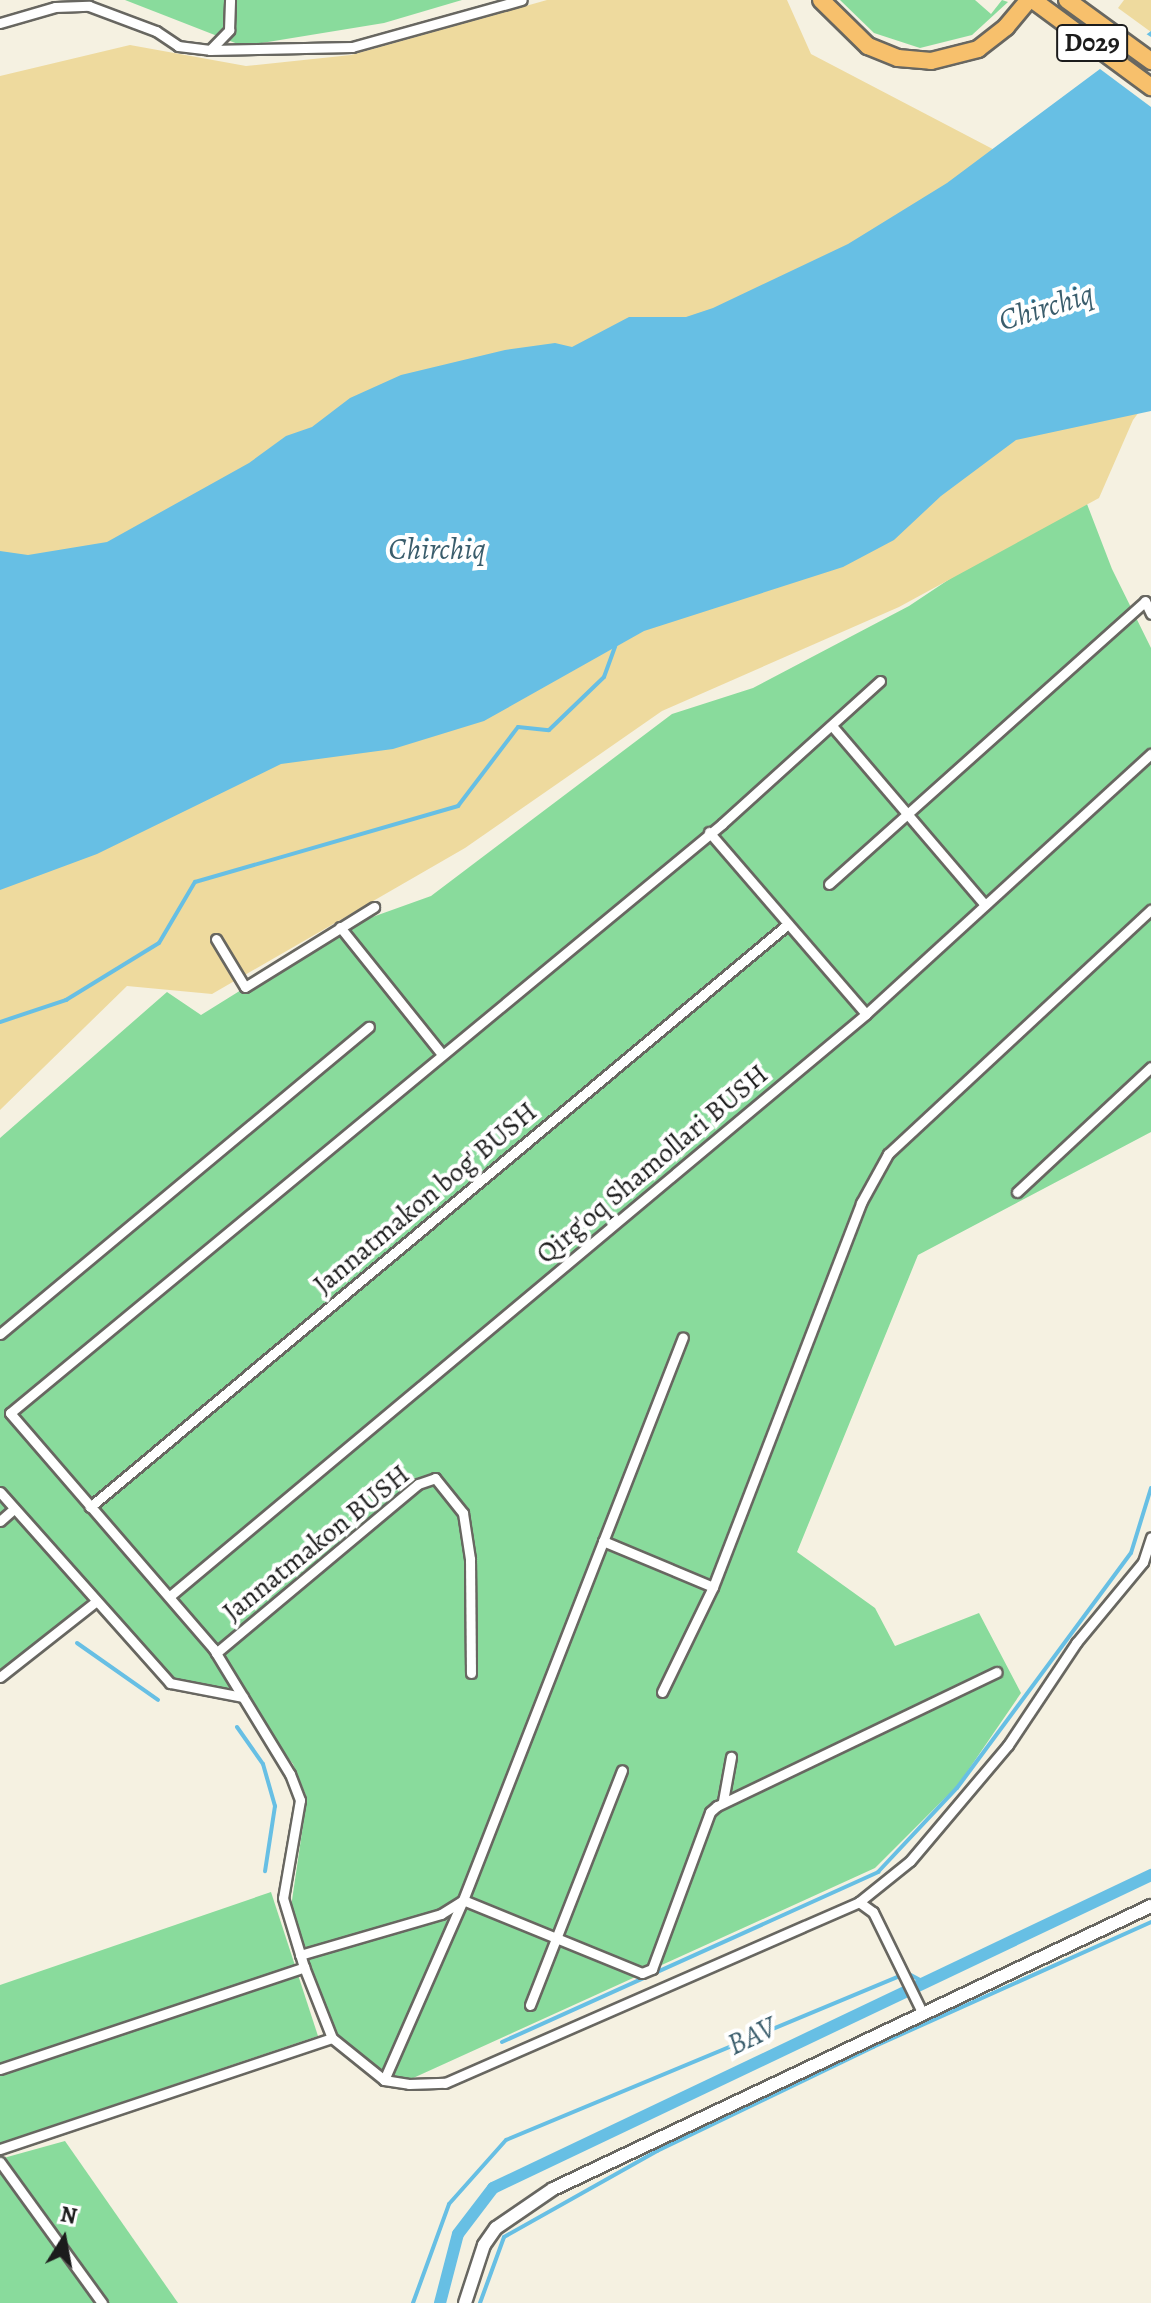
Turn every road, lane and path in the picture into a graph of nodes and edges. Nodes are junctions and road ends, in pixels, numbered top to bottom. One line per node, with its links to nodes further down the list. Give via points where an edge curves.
1 (230, 0): 7 (street, via 229,30)
2 (522, 0): 7 (street, via 352,47)
3 (1031, 0): 5 (highway, via 978,49 931,61 898,58 868,46); 9 (highway, D029)
4 (1067, 0): 8 (highway, D029)
5 (822, 2)
6 (0, 23): 7 (street, via 55,7 89,6 156,31 178,46)
7 (210, 50)
8 (1151, 61)
9 (1151, 87)
10 (1151, 614): 14 (street, via 1145,601)
11 (880, 681): 12 (street)
12 (833, 727): 14 (street); 15 (street)
13 (1151, 754): 17 (street, Qirg'oq Shamollari BUSH)
14 (910, 816): 16 (street); 17 (street)
15 (709, 832): 20 (street); 25 (street)
16 (829, 884)
17 (985, 905): 23 (street, Qirg'oq Shamollari BUSH)
18 (374, 907): 21 (street)
19 (1151, 910): 36 (street, via 888,1154 861,1203)
20 (788, 924): 23 (street); 31 (street, Jannatmakon bog' BUSH)
21 (340, 927): 22 (street, via 245,987); 25 (street)
22 (216, 939)
23 (866, 1014): 37 (street, Qirg'oq Shamollari BUSH)
24 (369, 1027): 28 (street)
25 (441, 1053): 31 (street, via 9,1410)
26 (1151, 1067): 27 (street)
27 (1017, 1192)
28 (0, 1334)
29 (683, 1337): 35 (street)
30 (0, 1492): 32 (street)
31 (90, 1507): 37 (street)
32 (14, 1509): 33 (street); 38 (street)
33 (0, 1521)
34 (1151, 1537): 49 (street, via 1143,1562 1076,1643 1008,1745 910,1861)
35 (603, 1541): 36 (street); 48 (street)
36 (713, 1587): 43 (street)
37 (170, 1596): 39 (street)
38 (94, 1603): 42 (street); 44 (street, via 170,1683)
39 (216, 1653): 41 (street, Jannatmakon BUSH, via 418,1484 435,1478 463,1513 470,1559); 44 (street)
40 (997, 1672): 47 (street)
41 (471, 1673)
42 (0, 1677)
43 (662, 1692)
44 (243, 1697): 52 (street, via 300,1800 283,1898)
45 (731, 1757): 47 (street)
46 (622, 1770): 51 (street)
47 (723, 1801): 54 (street, via 710,1812)
48 (463, 1900): 51 (street); 52 (street, via 441,1914); 60 (street)
49 (859, 1902): 55 (street); 57 (street, via 873,1912)
50 (1151, 1906): 57 (street)
51 (557, 1940): 54 (street, via 642,1973); 56 (street)
52 (300, 1955): 53 (street)
53 (304, 1967): 58 (street); 59 (street)
54 (652, 1969): 55 (street)
55 (660, 1989): 60 (street, via 445,2083)
56 (530, 2005)
57 (923, 2014): 64 (street, via 516,2211 484,2245)
58 (332, 2038): 60 (street); 61 (street)
59 (0, 2069)
60 (384, 2080)
61 (0, 2149)
62 (0, 2162): 63 (street)
63 (102, 2303)
64 (465, 2303)

